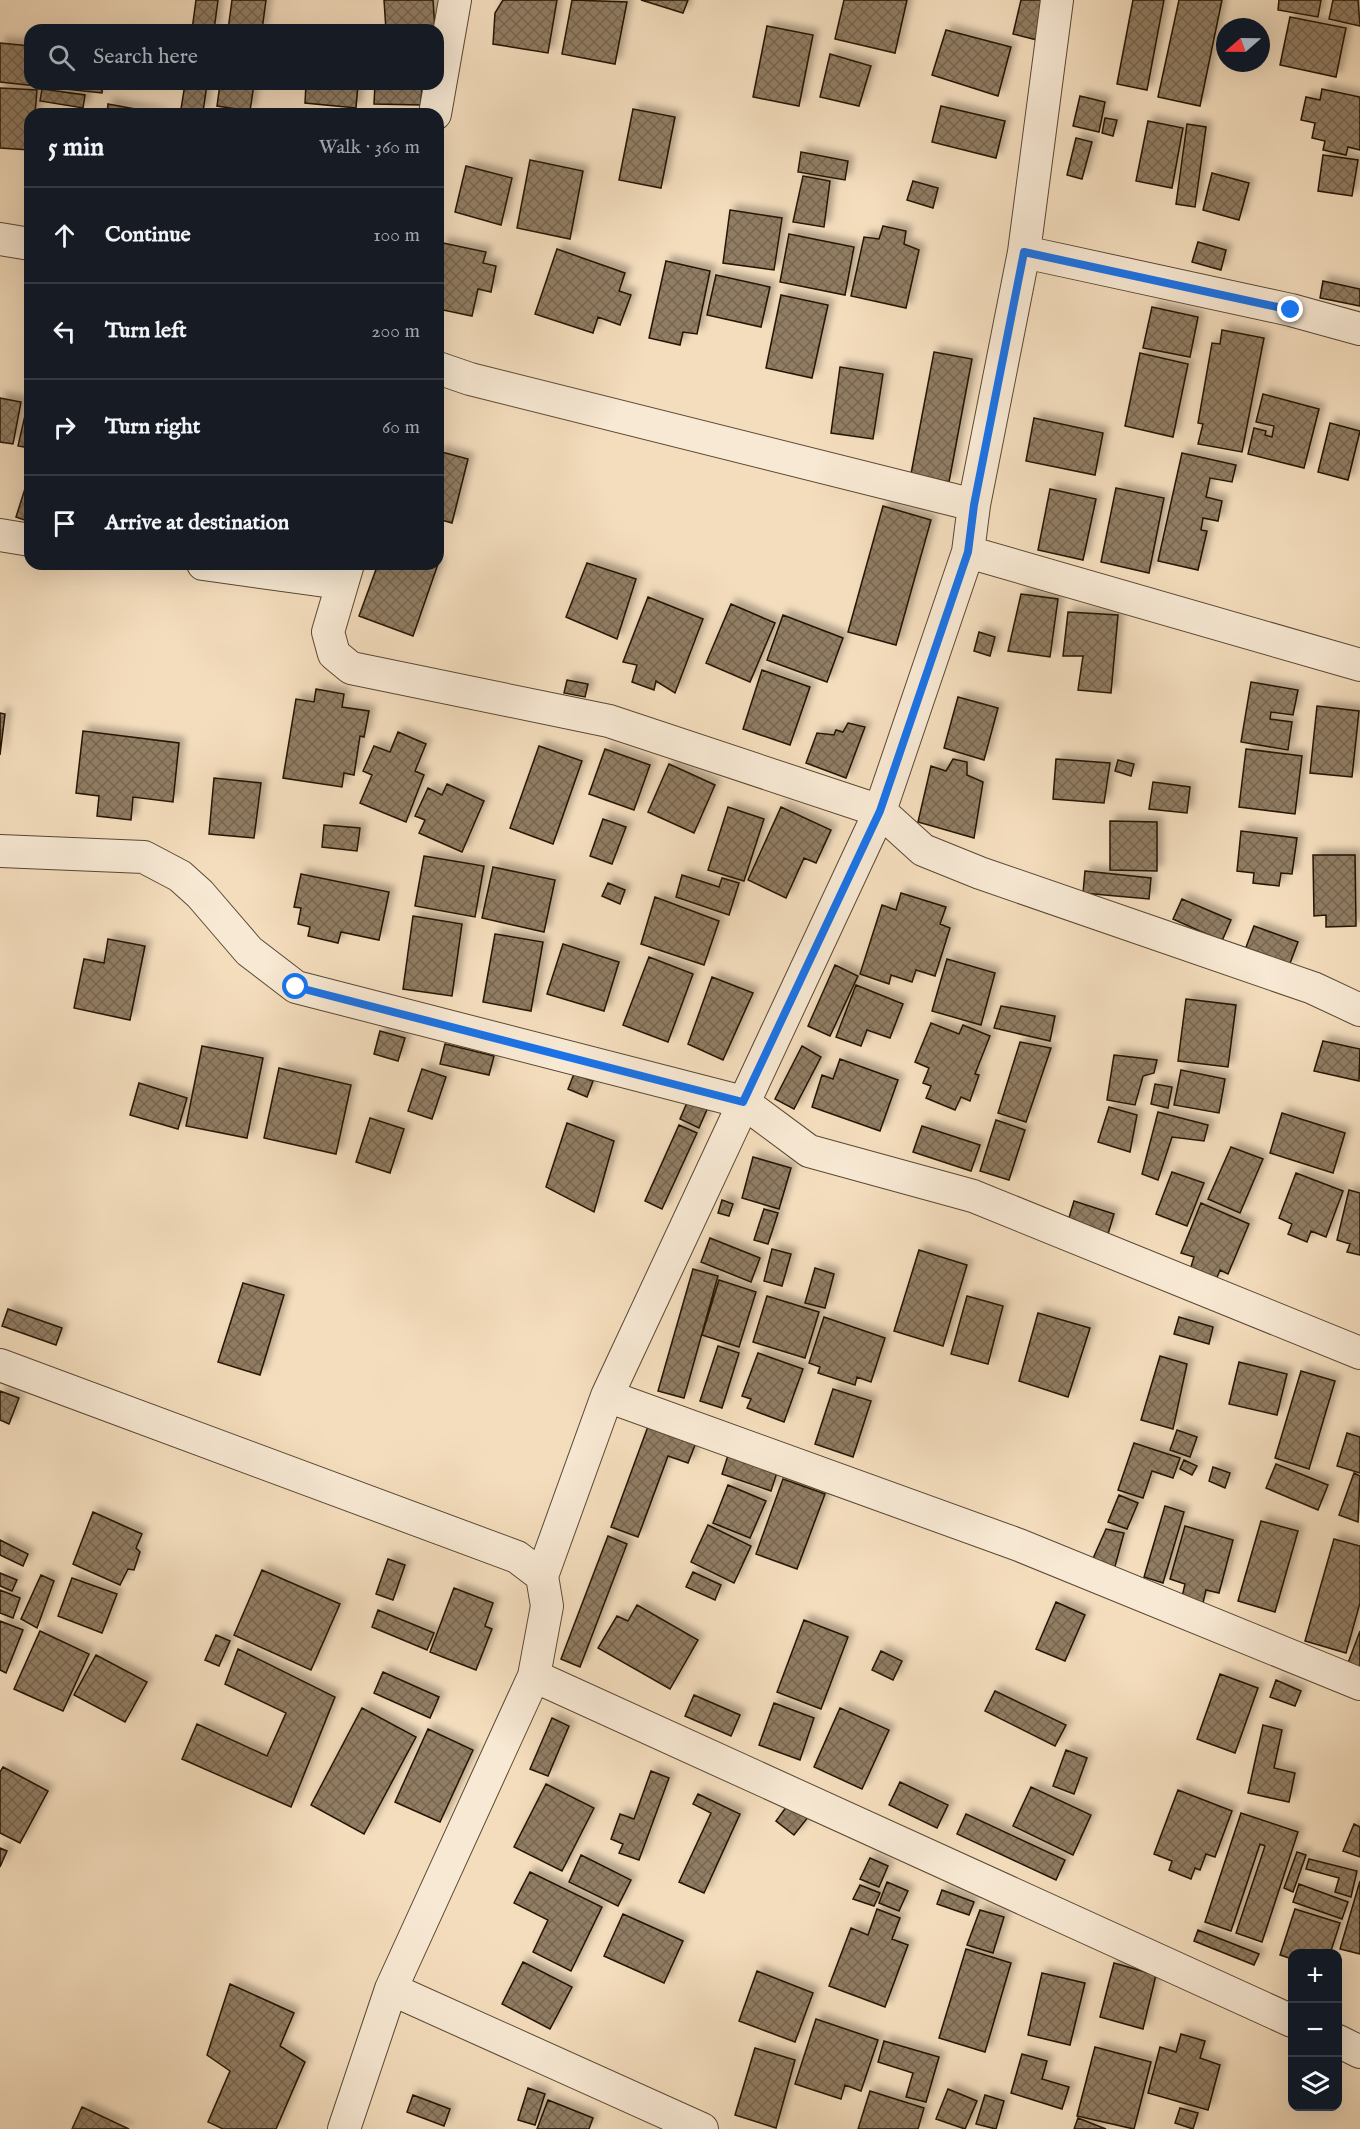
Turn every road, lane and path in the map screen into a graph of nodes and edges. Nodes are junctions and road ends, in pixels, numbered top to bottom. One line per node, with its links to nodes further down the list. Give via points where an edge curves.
1 (455, 0): 3 (street)
2 (1057, 0): 8 (street)
3 (444, 63)
4 (439, 90): 5 (street)
5 (436, 108)
6 (0, 238): 7 (street)
7 (24, 243)
8 (1024, 252): 9 (street, via 1291,310); 11 (street)
9 (1360, 329)
10 (444, 370): 11 (street)
11 (974, 505): 14 (street)
12 (0, 536): 13 (street)
13 (24, 539)
14 (968, 552): 17 (street); 18 (street)
15 (288, 570): 16 (street)
16 (344, 574): 18 (street, via 327,632 334,654 351,668 609,722)
17 (1360, 665)
18 (880, 811): 20 (street, via 923,850 1313,988); 21 (street)
19 (0, 851): 21 (street, via 144,857 180,876 249,951 296,987)
20 (1360, 1010)
21 (743, 1102): 22 (street, via 809,1151 973,1196); 24 (street)
22 (1360, 1353)
23 (0, 1365): 25 (street, via 517,1557)
24 (607, 1396): 25 (street); 27 (street, via 1019,1545)
25 (542, 1576): 26 (street, via 547,1606)
26 (534, 1676): 28 (street); 29 (street)
27 (1360, 1684)
28 (391, 1989): 32 (street); 33 (street)
29 (1288, 2019)
30 (1342, 2044): 31 (street)
31 (1360, 2052)
32 (344, 2129)
33 (702, 2129)

